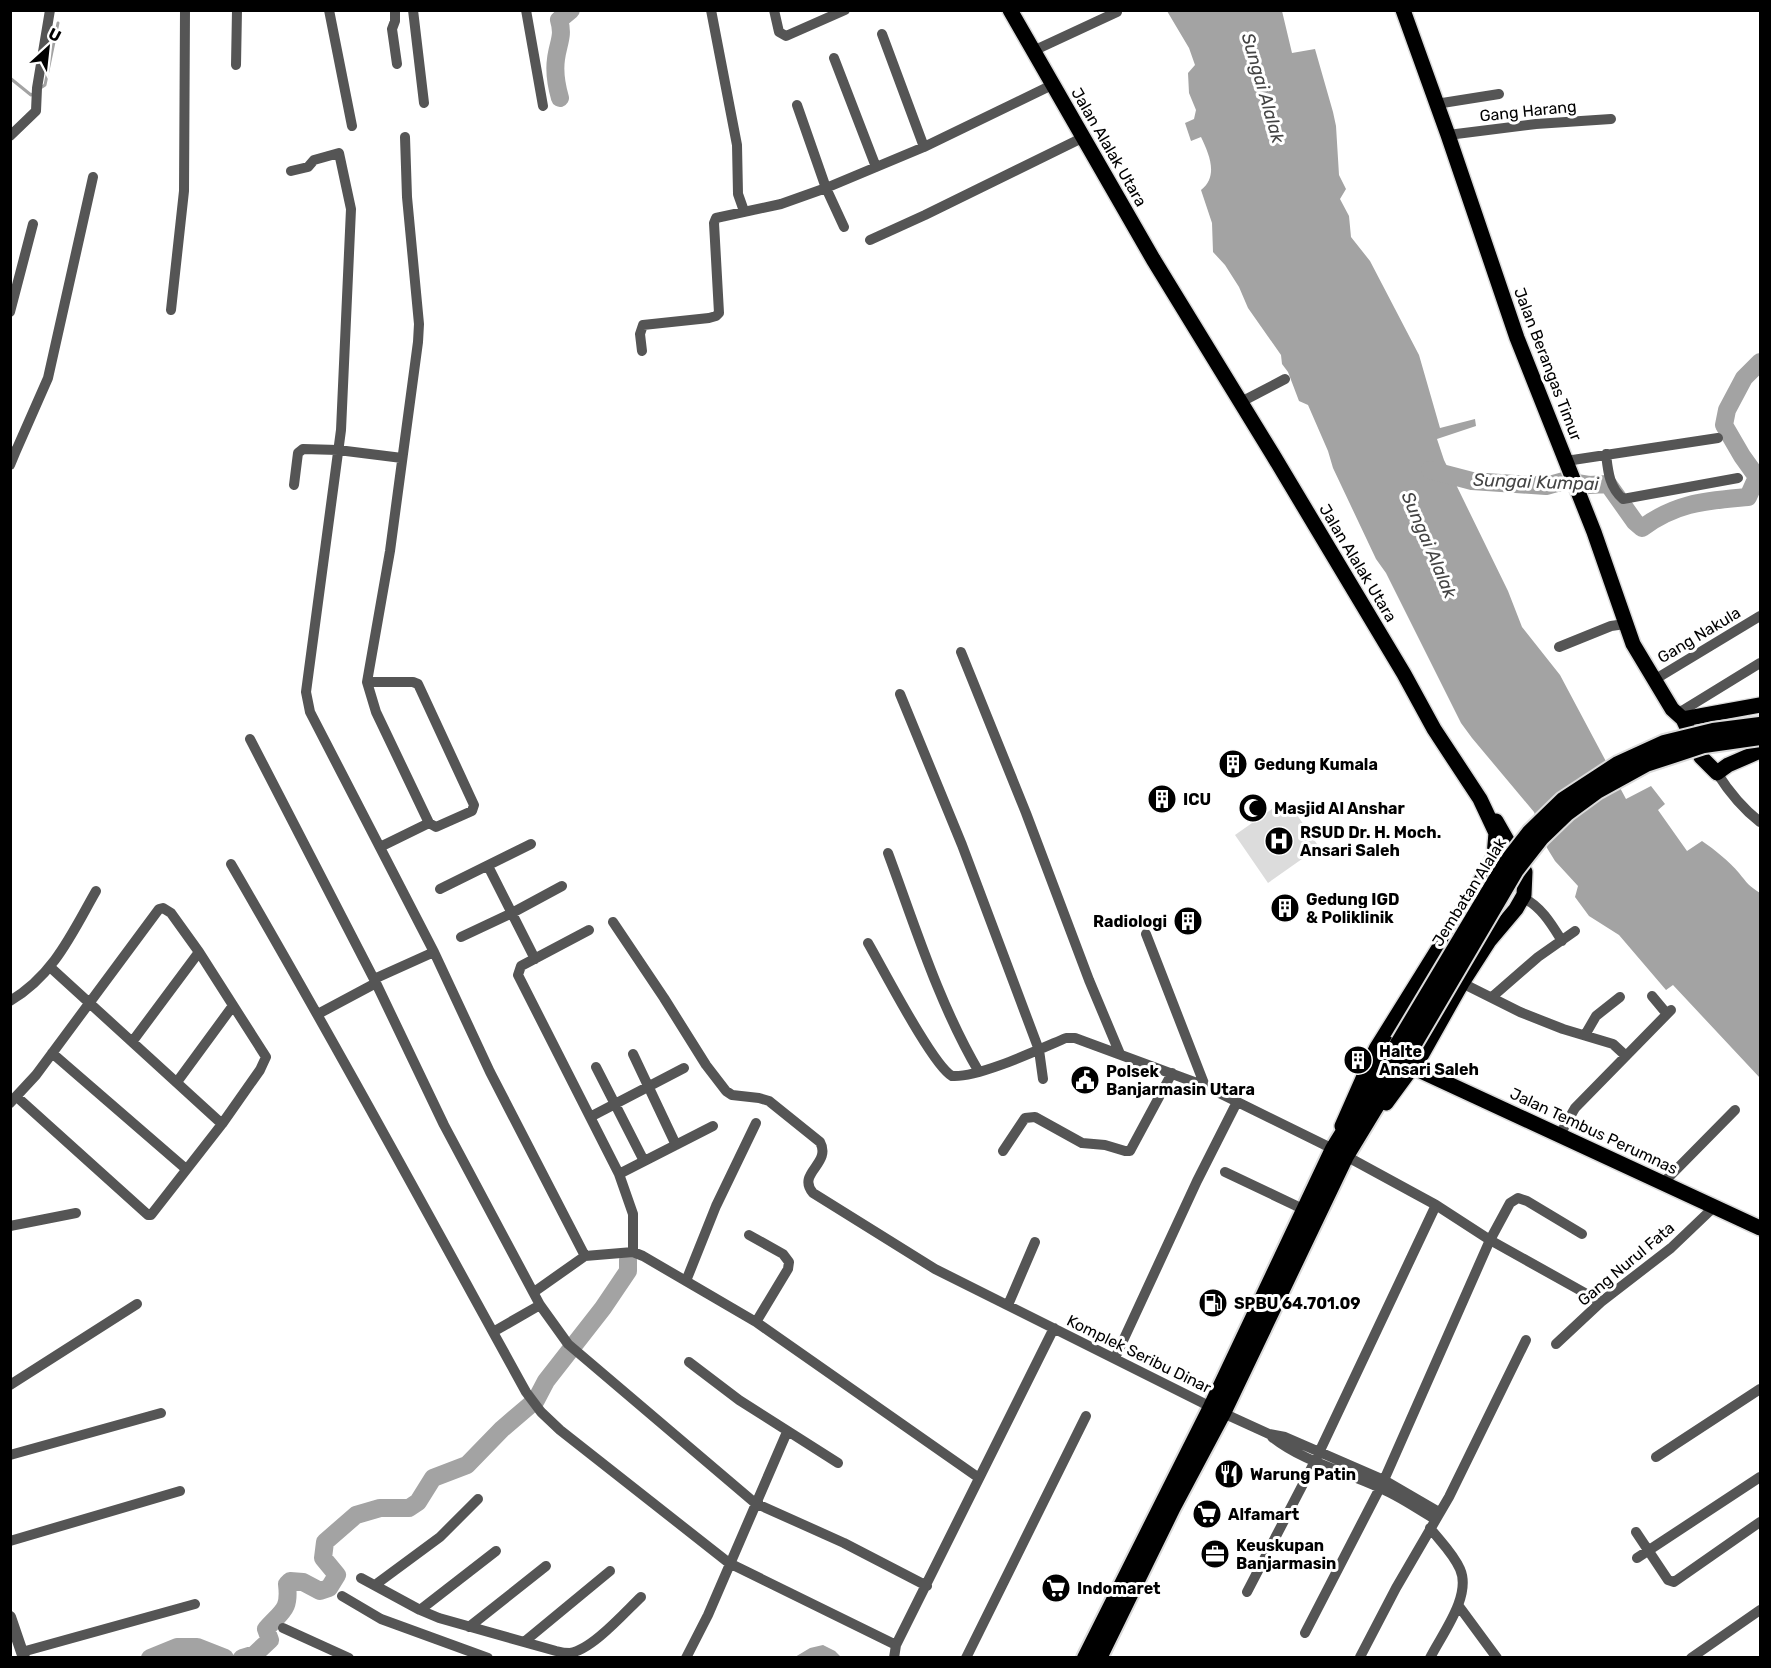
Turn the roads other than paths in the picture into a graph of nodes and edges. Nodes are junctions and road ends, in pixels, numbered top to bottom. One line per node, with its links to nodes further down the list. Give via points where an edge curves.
1 (50, 10): 28 (street, via 36,111)
2 (185, 10): 40 (street, via 183,201)
3 (237, 10): 18 (street)
4 (328, 10): 26 (street)
5 (395, 10): 17 (street, via 392,29)
6 (413, 10): 21 (street)
7 (526, 10): 24 (street)
8 (711, 10): 36 (street, via 737,145 738,194)
9 (774, 10): 10 (street, via 779,32 786,36)
10 (845, 10)
11 (1010, 10): 15 (main road, Jalan Alalak Utara)
12 (1403, 10): 22 (main road, Jalan Berangas Timur)
13 (1117, 12): 15 (street)
14 (882, 34): 31 (street)
15 (1033, 51): 19 (main road, Jalan Alalak Utara)
16 (834, 58): 32 (street)
17 (397, 64)
18 (236, 65)
19 (1052, 85): 30 (main road, Jalan Alalak Utara); 31 (street)
20 (1499, 94): 22 (street)
21 (424, 103)
22 (1437, 104): 27 (main road, Jalan Berangas Timur)
23 (797, 105): 35 (street)
24 (543, 106)
25 (1611, 118): 27 (street, Gang Harang)
26 (352, 126)
27 (1448, 135): 50 (main road, Jalan Berangas Timur, via 1517,338)
28 (10, 136)
29 (405, 137): 49 (street, via 419,324)
30 (1084, 137): 39 (street); 44 (main road, Jalan Alalak Utara)
31 (924, 147): 32 (street)
32 (876, 166): 35 (street)
33 (291, 171): 46 (street, via 339,153 351,209)
34 (93, 177): 47 (street, via 48,378)
35 (826, 188): 36 (street, via 781,204); 38 (street)
36 (744, 211): 42 (street, via 719,217 714,223 719,313 709,318 643,325)
37 (33, 224): 41 (street)
38 (844, 227)
39 (870, 240)
40 (171, 310)
41 (10, 312)
42 (642, 351)
43 (1285, 379): 44 (street)
44 (1241, 402): 71 (main road, Jalan Alalak Utara)
45 (1718, 438): 48 (street)
46 (338, 450): 49 (street); 53 (street, via 300,450); 73 (street, via 306,692 309,712)
47 (13, 452): 51 (street)
48 (1606, 454): 50 (street); 52 (street, via 1609,478 1623,499)
49 (402, 458): 60 (street)
50 (1566, 461): 55 (main road, Jalan Berangas Timur)
51 (10, 465)
52 (1738, 478)
53 (294, 485)
54 (1761, 616): 59 (street, Gang Nakula)
55 (1625, 624): 56 (street); 59 (main road, Jalan Berangas Timur)
56 (1559, 647)
57 (961, 652): 108 (street)
58 (1761, 663): 63 (street)
59 (1654, 680): 63 (main road, Jalan Berangas Timur)
60 (367, 682): 70 (street, via 376,712); 70 (street, via 418,684 474,805 472,811 436,827)
61 (900, 694): 105 (street)
62 (1761, 705): 63 (main road)
63 (1680, 716): 68 (main road, Jalan Berangas Timur, via 1701,757)
64 (1761, 725): 104 (highway, Jembatan Alalak, bridge, via 1664,743 1618,764 1563,800 1530,832 1506,863)
65 (1761, 737): 104 (highway, Jembatan Alalak, bridge, via 1704,745 1646,764 1567,813 1540,838 1516,870)
66 (250, 739): 93 (street)
67 (1761, 751): 68 (main road)
68 (1717, 773): 69 (street, via 1727,790)
69 (1761, 822)
70 (429, 823): 73 (street)
71 (1503, 843): 80 (main road, Jalan Alalak Utara, via 1525,872); 129 (main road, via 1376,1049 1350,1105)
72 (531, 844): 76 (street)
73 (380, 847): 90 (street)
74 (888, 853): 113 (street, via 940,991)
75 (231, 864): 101 (street)
76 (488, 866): 78 (street); 81 (street)
77 (562, 886): 81 (street)
78 (440, 889)
79 (96, 891): 92 (street)
80 (1523, 898): 87 (street, via 1537,907); 94 (main road)
81 (512, 913): 86 (street); 91 (street)
82 (613, 922): 153 (street, Komplek Seribu Dinar, via 726,1091 769,1101 820,1142 822,1155 807,1181 813,1193 935,1269)
83 (589, 930): 91 (street)
84 (1575, 931): 87 (street)
85 (1146, 934): 117 (street)
86 (461, 937)
87 (1562, 941): 96 (street)
88 (868, 943): 113 (street, via 947,1073 957,1077)
89 (199, 952): 99 (street, via 168,909 159,909); 100 (street); 103 (street)
90 (434, 952): 93 (street); 147 (street, via 490,1072)
91 (535, 959): 123 (street, via 521,966 519,977)
92 (50, 967): 98 (street, via 27,991); 99 (street)
93 (375, 981): 101 (street); 149 (street, via 444,1125)
94 (1462, 983): 96 (street); 111 (main road)
95 (1652, 996): 109 (street, via 1669,1012)
96 (1492, 997): 102 (street, via 1520,1012)
97 (1620, 997): 102 (street, via 1596,1016)
98 (10, 1001)
99 (90, 1004): 103 (street); 106 (street)
100 (232, 1007): 116 (street); 125 (street, via 266,1059)
101 (318, 1014): 156 (street)
102 (1585, 1035): 109 (street, via 1613,1044)
103 (132, 1042): 116 (street)
104 (1405, 1045): 129 (highway)
105 (1039, 1050): 108 (street, via 1075,1038); 113 (street); 115 (street)
106 (52, 1053): 119 (street); 132 (street)
107 (633, 1054): 118 (street)
108 (1120, 1054): 114 (street)
109 (1626, 1056): 127 (street, via 1575,1108)
110 (596, 1067): 121 (street)
111 (1412, 1067): 127 (main road, Jalan Tembus Perumnas); 129 (main road)
112 (684, 1068): 118 (street)
113 (979, 1071)
114 (1172, 1073): 117 (street); 130 (street, via 1130,1150 1082,1143 1028,1116)
115 (1043, 1079)
116 (177, 1082): 125 (street)
117 (1205, 1086): 120 (street)
118 (648, 1087): 121 (street); 128 (street)
119 (14, 1100): 132 (street, via 149,1215 154,1214)
120 (1237, 1102): 129 (street); 159 (street)
121 (615, 1104): 123 (street); 131 (street)
122 (1735, 1110): 135 (street)
123 (590, 1117): 134 (street)
124 (756, 1123): 148 (street, via 720,1196)
125 (222, 1124): 132 (street)
126 (713, 1126): 128 (street)
127 (1559, 1136): 135 (main road, Jalan Tembus Perumnas)
128 (676, 1145): 131 (street)
129 (1341, 1149): 136 (street); 138 (highway); 163 (highway)
130 (1003, 1151)
131 (644, 1161): 134 (street)
132 (186, 1169)
133 (1225, 1172): 138 (street)
134 (619, 1174): 146 (street, via 632,1207)
135 (1663, 1183): 137 (main road, Jalan Tembus Perumnas)
136 (1436, 1205): 144 (street); 168 (street)
137 (1714, 1207): 141 (main road, Jalan Tembus Perumnas); 150 (street, Gang Nurul Fata, via 1671,1248)
138 (1305, 1210): 163 (highway)
139 (76, 1214): 140 (street)
140 (10, 1227)
141 (1761, 1228)
142 (749, 1234): 154 (street, via 783,1254 789,1262)
143 (1582, 1234): 144 (street, via 1518,1197 1510,1203)
144 (1490, 1240): 150 (street); 173 (street)
145 (1035, 1242): 153 (street)
146 (632, 1252): 147 (street); 148 (street)
147 (585, 1256): 149 (street)
148 (686, 1281): 154 (street)
149 (534, 1292): 152 (street)
150 (1601, 1302): 158 (street, Gang Nurul Fata)
151 (137, 1304): 161 (street)
152 (540, 1305): 156 (street); 176 (street, via 571,1347)
153 (1008, 1305): 155 (street, Komplek Seribu Dinar)
154 (756, 1322): 172 (street)
155 (1054, 1328): 159 (street, Komplek Seribu Dinar); 172 (street)
156 (493, 1332): 184 (street, via 541,1412)
157 (1526, 1340): 177 (street)
158 (1556, 1344)
159 (1115, 1358): 163 (street, Komplek Seribu Dinar)
160 (689, 1362): 166 (street)
161 (10, 1385)
162 (1761, 1389): 169 (street)
163 (1217, 1410): 168 (street, Komplek Seribu Dinar); 198 (highway)
164 (161, 1413): 167 (street)
165 (1086, 1416): 213 (street)
166 (787, 1432): 170 (street); 176 (street)
167 (10, 1455)
168 (1316, 1457): 173 (street, Komplek Seribu Dinar); 190 (street)
169 (1656, 1457)
170 (838, 1463)
171 (1761, 1477): 182 (street)
172 (979, 1478): 189 (street)
173 (1382, 1484): 177 (street, Komplek Seribu Dinar); 201 (street)
174 (180, 1491): 180 (street)
175 (478, 1498): 188 (street, via 440,1537)
176 (755, 1503): 184 (street); 189 (street)
177 (1435, 1519): 194 (street, via 1463,1577 1464,1590); 207 (street)
178 (1761, 1522): 182 (street, via 1674,1582 1668,1580)
179 (1636, 1532): 182 (street)
180 (10, 1541)
181 (496, 1551): 195 (street)
182 (1648, 1551): 183 (street)
183 (1637, 1558)
184 (729, 1563): 203 (street); 211 (street)
185 (546, 1566): 199 (street)
186 (609, 1571): 202 (street)
187 (361, 1578): 188 (street)
188 (375, 1585): 195 (street)
189 (927, 1586): 203 (street)
190 (1247, 1593)
191 (342, 1596): 205 (street, via 381,1619)
192 (641, 1597): 204 (street, via 582,1649)
193 (195, 1604): 206 (street)
194 (1458, 1605): 208 (street); 216 (street)
195 (420, 1610): 199 (street)
196 (1761, 1610): 217 (street)
197 (10, 1617): 206 (street)
198 (1108, 1624): 214 (highway); 215 (highway)
199 (469, 1627): 202 (street)
200 (283, 1628): 209 (street)
201 (1305, 1633)
202 (524, 1642): 204 (street)
203 (896, 1645): 212 (street)
204 (545, 1653)
205 (468, 1654): 210 (street)
206 (23, 1655)
207 (1360, 1657)
208 (1432, 1657)
209 (349, 1658)
210 (488, 1658)
211 (686, 1658)
212 (894, 1658)
213 (966, 1658)
214 (1085, 1658)
215 (1099, 1658)
216 (1497, 1658)
217 (1691, 1658)

